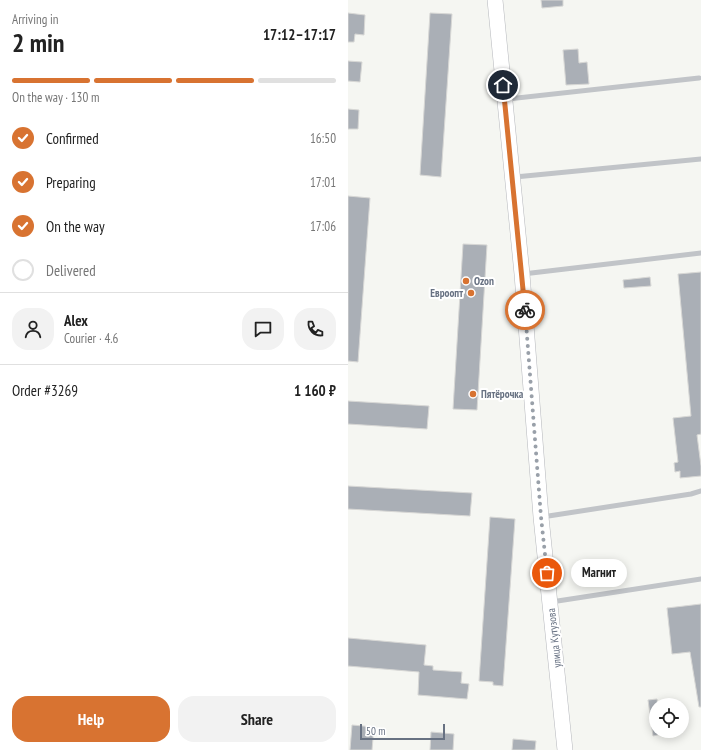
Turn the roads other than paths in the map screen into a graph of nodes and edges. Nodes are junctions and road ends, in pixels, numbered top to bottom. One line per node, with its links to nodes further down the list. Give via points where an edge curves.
1 (495, 0): 3 (main road, улица Кутузова)
2 (699, 78): 3 (lane)
3 (504, 100): 5 (main road, улица Кутузова)
4 (701, 159): 5 (lane)
5 (512, 177): 7 (main road, улица Кутузова)
6 (701, 254): 7 (lane)
7 (522, 274): 9 (main road, улица Кутузова)
8 (701, 491): 9 (lane)
9 (541, 517): 11 (main road, улица Кутузова)
10 (701, 579): 11 (lane)
11 (550, 602): 12 (main road, улица Кутузова)
12 (565, 750)

